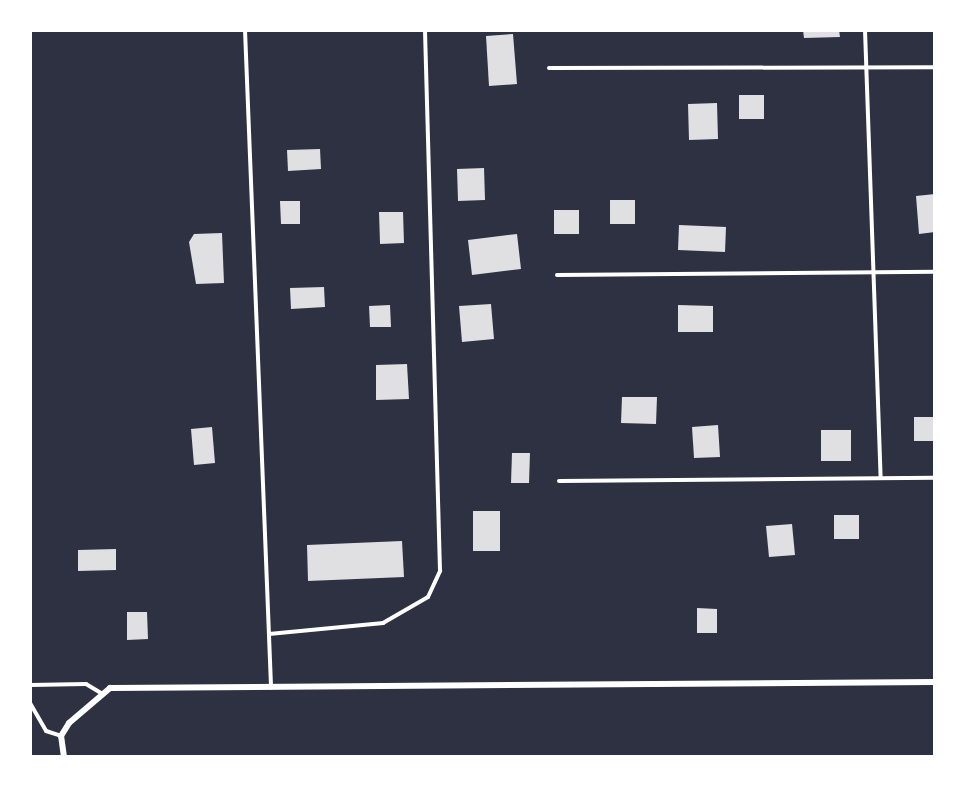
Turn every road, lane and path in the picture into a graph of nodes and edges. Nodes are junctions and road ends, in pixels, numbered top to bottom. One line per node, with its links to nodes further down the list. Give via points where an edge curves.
1 (246, 30): 13 (lane)
2 (425, 30): 13 (lane, via 440,571 428,597 383,623)
3 (866, 30): 4 (lane)
4 (866, 66): 5 (lane); 6 (lane); 8 (lane)
5 (935, 66)
6 (549, 68)
7 (935, 272): 8 (lane)
8 (872, 273): 9 (lane); 10 (lane)
9 (557, 275)
10 (881, 478): 11 (lane); 12 (lane)
11 (935, 478)
12 (560, 481)
13 (268, 634): 16 (lane)
14 (935, 682): 16 (street)
15 (30, 685): 17 (lane, via 86,684)
16 (271, 687): 17 (street)
17 (100, 693): 19 (street)
18 (30, 703): 19 (lane, via 46,731)
19 (61, 736): 20 (street)
20 (64, 757)

